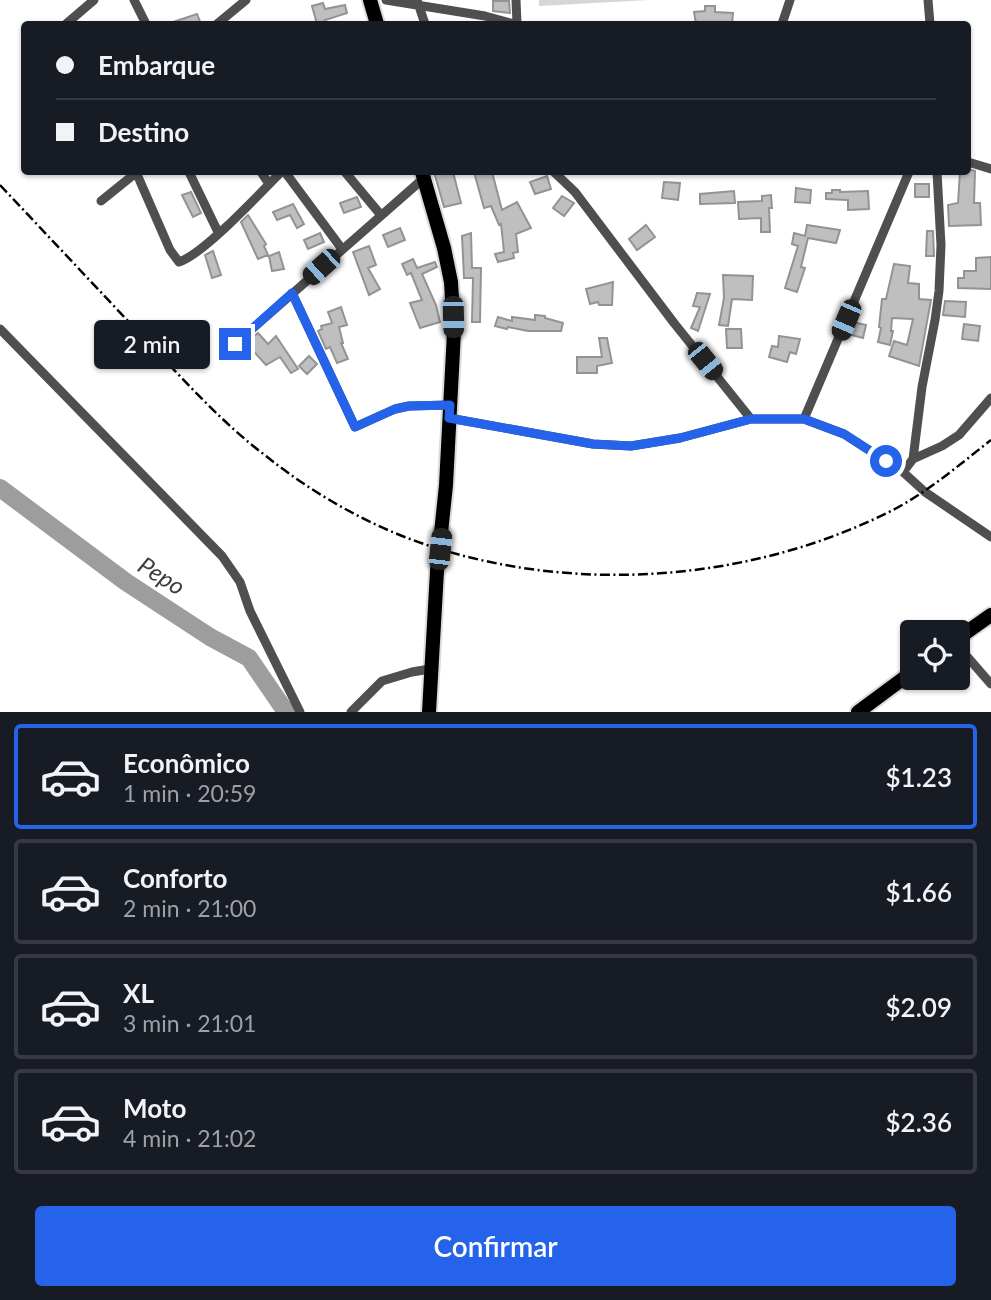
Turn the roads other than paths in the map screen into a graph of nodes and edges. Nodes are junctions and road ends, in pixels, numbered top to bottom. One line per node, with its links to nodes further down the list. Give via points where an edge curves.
1 (94, 0): 10 (street)
2 (134, 0): 11 (street)
3 (246, 0): 12 (street)
4 (370, 0): 13 (main road)
5 (386, 0): 9 (street)
6 (516, 0): 16 (street)
7 (790, 0): 17 (street)
8 (928, 0): 18 (street)
9 (418, 2): 14 (street); 15 (street)
10 (70, 21)
11 (144, 21)
12 (221, 21)
13 (376, 21)
14 (424, 21)
15 (504, 21)
16 (516, 21)
17 (783, 21)
18 (930, 21)
19 (971, 163): 20 (street)
20 (991, 169)
21 (133, 175): 33 (street)
22 (138, 175): 35 (street, via 179,262)
23 (190, 175): 35 (street)
24 (263, 175): 32 (street)
25 (280, 175): 32 (street)
26 (285, 175): 36 (street)
27 (348, 175): 34 (street)
28 (423, 175): 34 (street); 41 (main road, via 451,282 454,332)
29 (557, 175): 42 (street, via 584,202)
30 (908, 175): 43 (street)
31 (937, 175): 44 (street, via 939,292)
32 (269, 184): 35 (street)
33 (101, 201)
34 (380, 214): 36 (street)
35 (219, 232)
36 (342, 249): 37 (street)
37 (292, 293): 39 (street); 41 (street, via 355,427 409,406)
38 (0, 329): 53 (street, via 222,556 240,582)
39 (235, 344)
40 (991, 398): 44 (street, via 959,435)
41 (449, 411): 42 (street, via 593,444 631,446); 50 (main road)
42 (751, 419): 43 (street)
43 (804, 419): 45 (street, via 844,434)
44 (913, 460): 45 (street)
45 (903, 472): 46 (street)
46 (991, 537)
47 (991, 615): 48 (main road)
48 (970, 630)
49 (970, 661): 52 (street)
50 (430, 668): 54 (street, via 382,681); 55 (main road)
51 (900, 681): 56 (main road)
52 (991, 684)
53 (300, 712)
54 (351, 712)
55 (429, 712)
56 (858, 712)

